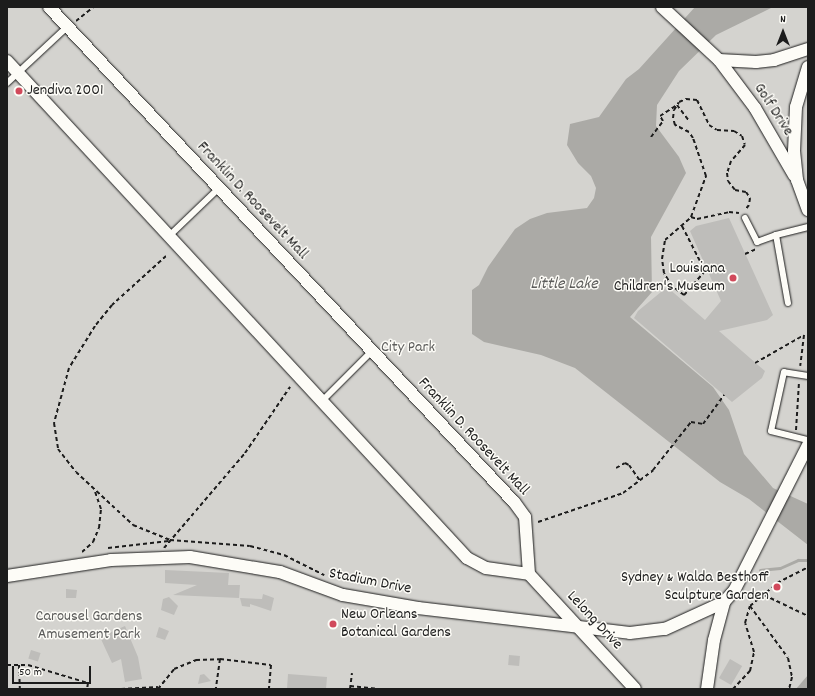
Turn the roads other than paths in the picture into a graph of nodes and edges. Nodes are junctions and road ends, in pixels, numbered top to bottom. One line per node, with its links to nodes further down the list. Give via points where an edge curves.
1 (49, 7): 3 (street, Franklin D. Roosevelt Mall)
2 (663, 8): 5 (street, Golf Drive)
3 (67, 27): 8 (lane); 11 (street, Franklin D. Roosevelt Mall)
4 (808, 49): 5 (street, via 774,60)
5 (714, 56): 10 (street, Golf Drive, via 755,108)
6 (7, 61): 8 (street)
7 (808, 67): 10 (street, via 796,107 794,151)
8 (17, 72): 9 (lane); 16 (street)
9 (7, 83)
10 (797, 180): 12 (street)
11 (218, 189): 16 (lane); 18 (street, Franklin D. Roosevelt Mall)
12 (808, 210)
13 (745, 218): 15 (lane, via 756,242)
14 (808, 227): 15 (lane)
15 (776, 235): 17 (lane)
16 (168, 237): 20 (street)
17 (788, 303)
18 (371, 352): 20 (lane); 23 (street, Franklin D. Roosevelt Mall, via 521,512 526,524)
19 (808, 376): 21 (lane, via 784,372 771,431)
20 (323, 400): 23 (street, via 467,558 486,568)
21 (808, 440)
22 (808, 446): 25 (street, via 734,591)
23 (529, 574): 26 (street, Lelong Drive)
24 (7, 576): 26 (street, Stadium Drive, via 111,560 190,557 280,572 319,589 344,595)
25 (724, 602): 26 (street, Stadium Drive, via 665,629 630,633); 28 (street, via 714,640)
26 (578, 627): 27 (street, Lelong Drive)
27 (635, 689)
28 (707, 689)

